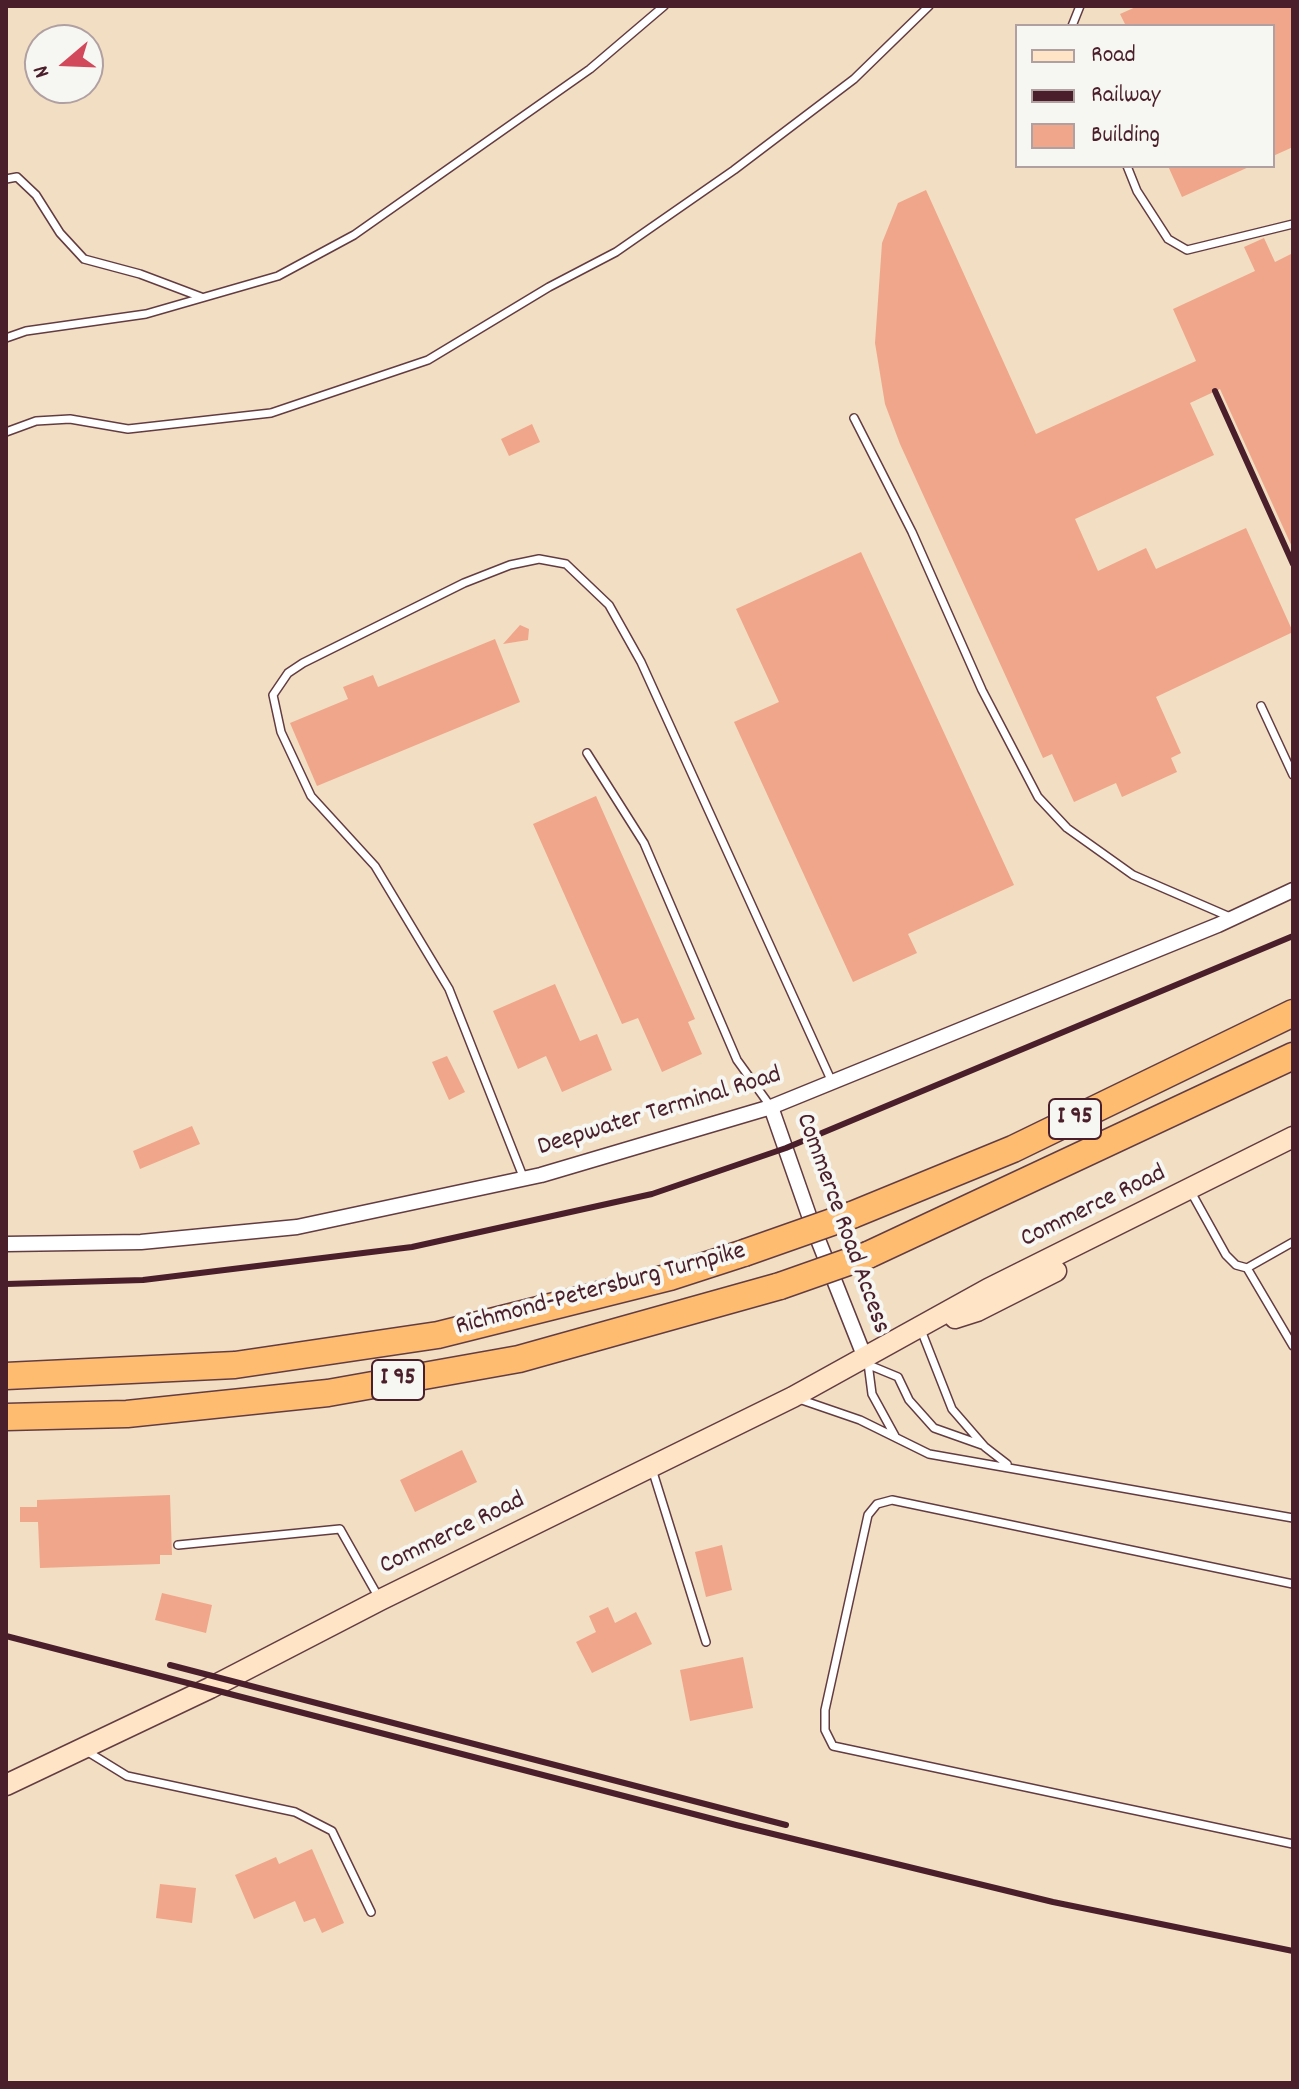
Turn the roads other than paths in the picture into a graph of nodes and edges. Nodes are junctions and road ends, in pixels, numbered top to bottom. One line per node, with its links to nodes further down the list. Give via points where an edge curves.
1 (664, 6): 6 (lane, via 590,69 354,235 278,276)
2 (929, 6): 9 (lane, via 854,79 734,170 616,252 428,360 271,413 128,429 70,419 36,421)
3 (1128, 168): 5 (lane, via 1168,239 1187,250)
4 (6, 179): 6 (lane, via 17,177 36,195 84,259)
5 (1293, 224)
6 (203, 298): 7 (lane, via 146,314)
7 (6, 338)
8 (854, 418): 14 (lane, via 1038,797 1067,828 1133,875)
9 (6, 432)
10 (1261, 706): 12 (lane)
11 (587, 753): 18 (lane, via 644,843 737,1060)
12 (1293, 775)
13 (1293, 890): 14 (street, Deepwater Terminal Road)
14 (1232, 918): 17 (street, Deepwater Terminal Road)
15 (1293, 1013): 29 (highway, Richmond-Petersburg Turnpike / I 95, bridge, via 1013,1149 852,1215 670,1277 438,1335 235,1365)
16 (1293, 1056): 31 (highway, Richmond-Petersburg Turnpike / I 95, bridge, via 868,1255 780,1286 519,1359 328,1393 127,1414)
17 (832, 1082): 18 (street, Deepwater Terminal Road); 21 (lane, via 641,662 609,605 566,564 539,559 510,565 303,663 288,673 273,695 281,732 311,796 375,866 449,989)
18 (771, 1107): 21 (street, Deepwater Terminal Road); 28 (street, Commerce Road Access)
19 (1293, 1137): 22 (main road, Commerce Road)
20 (1293, 1152): 22 (main road, Commerce Road)
21 (524, 1179): 24 (street, Deepwater Terminal Road, via 297,1227 141,1242)
22 (1192, 1195): 25 (lane, via 1226,1255); 26 (main road, Commerce Road, via 988,1289)
23 (1293, 1242): 25 (lane)
24 (6, 1244)
25 (1247, 1268): 27 (lane)
26 (920, 1329): 28 (main road, Commerce Road); 33 (lane, via 952,1409)
27 (1293, 1346)
28 (867, 1362): 30 (main road, Commerce Road); 32 (lane, via 872,1394); 33 (lane, via 898,1377 909,1400 934,1428)
29 (6, 1376)
30 (793, 1397): 32 (lane); 35 (main road, Commerce Road)
31 (6, 1417)
32 (896, 1438): 34 (lane, via 929,1454)
33 (985, 1447): 34 (lane)
34 (1009, 1466): 36 (lane)
35 (652, 1468): 39 (main road, Commerce Road); 40 (lane)
36 (1293, 1518)
37 (178, 1545): 39 (lane, via 340,1529)
38 (1293, 1584): 43 (lane, via 892,1500 877,1504 868,1515 825,1730 833,1746)
39 (380, 1600): 41 (main road, Commerce Road)
40 (706, 1642)
41 (82, 1748): 42 (main road, Commerce Road); 44 (lane, via 127,1776 295,1812 332,1831)
42 (6, 1785)
43 (1293, 1844)
44 (371, 1912)

